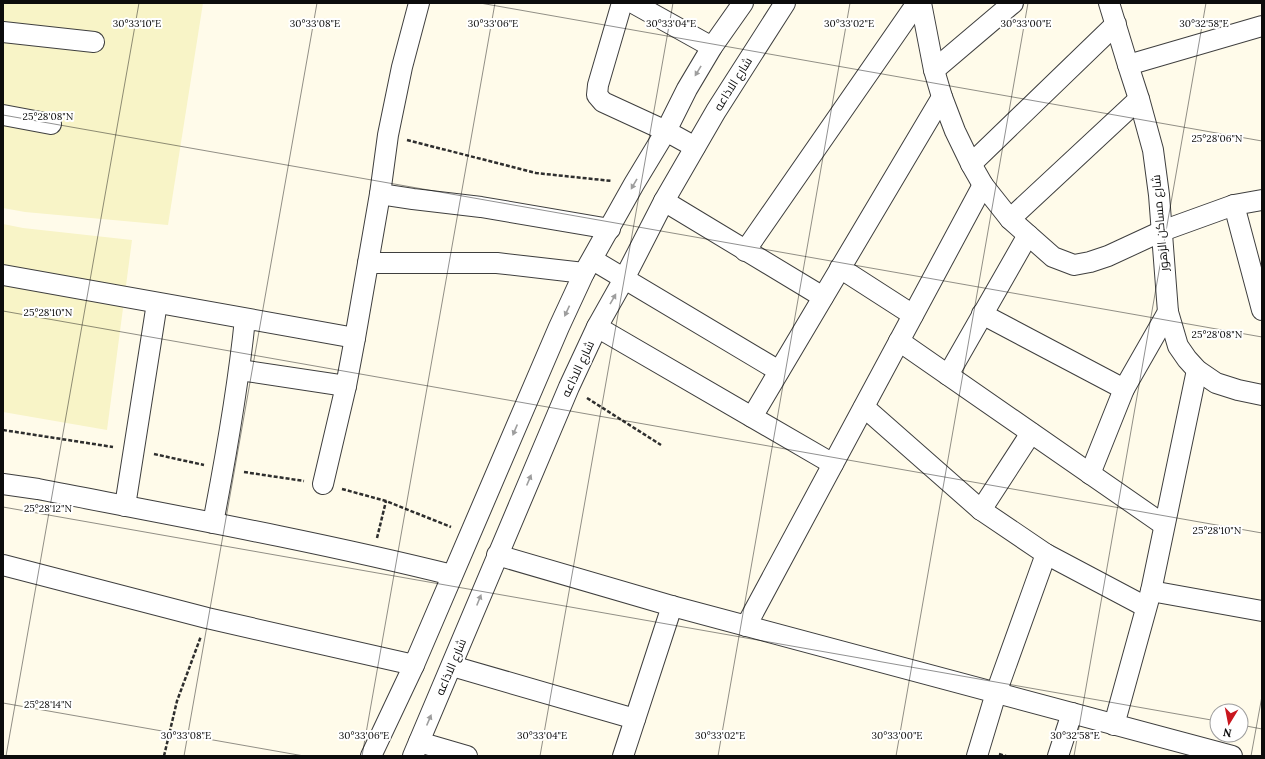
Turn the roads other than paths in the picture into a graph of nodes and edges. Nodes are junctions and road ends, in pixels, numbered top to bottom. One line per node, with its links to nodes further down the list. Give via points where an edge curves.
1 (419, 3): 25 (street, via 388,135)
2 (622, 3): 21 (street, via 597,96 604,102)
3 (633, 3): 14 (street)
4 (743, 3): 14 (street)
5 (785, 3): 22 (street, شارع الاذاعه)
6 (917, 3): 33 (street)
7 (921, 3): 16 (street)
8 (1013, 3): 16 (street)
9 (1109, 3): 10 (street, شارع مساكن الزهور)
10 (1116, 24): 15 (street, شارع مساكن الزهور); 23 (street)
11 (1262, 26): 15 (street)
12 (3, 32): 13 (street)
13 (94, 42)
14 (712, 47): 21 (street, one-way to 21)
15 (1128, 65): 18 (street, شارع مساكن الزهور)
16 (934, 70): 17 (street)
17 (942, 97): 23 (street, via 955,131); 36 (street)
18 (1139, 99): 29 (street); 31 (street, شارع مساكن الزهور, via 1153,150)
19 (3, 115): 20 (street)
20 (51, 124)
21 (666, 130): 22 (street); 30 (street, one-way to 30)
22 (695, 147): 27 (street, شارع الاذاعه)
23 (972, 164): 24 (street)
24 (983, 185): 29 (street); 44 (street)
25 (380, 194): 30 (street, via 481,207); 34 (street)
26 (1262, 200): 28 (street)
27 (664, 201): 33 (street); 38 (street, شارع الاذاعه)
28 (1234, 205): 31 (street); 40 (street)
29 (1010, 219): 32 (street)
30 (610, 229): 35 (street)
31 (1162, 231): 32 (street, via 1108,256 1074,265 1053,257); 42 (street, شارع مساكن الزهور)
32 (1028, 235): 43 (street)
33 (745, 251): 39 (street)
34 (368, 263): 35 (street, via 497,263); 47 (street)
35 (588, 267): 38 (street); 70 (street, one-way to 70, via 559,327)
36 (840, 268): 39 (street); 44 (street)
37 (3, 275): 41 (street)
38 (624, 279): 46 (street, شارع الاذاعه, one-way to 38); 51 (street)
39 (823, 297): 51 (street)
40 (1261, 302)
41 (157, 303): 45 (street); 63 (street)
42 (1168, 312): 50 (street, شارع مساكن الزهور, via 1178,346); 54 (street)
43 (982, 314): 52 (street); 54 (street)
44 (913, 315): 48 (street)
45 (245, 319): 47 (street); 49 (street)
46 (597, 327): 57 (street); 67 (street, شارع الاذاعه, one-way to 46)
47 (355, 338): 53 (street)
48 (899, 341): 52 (street); 56 (street)
49 (240, 370): 53 (street); 65 (street)
50 (1197, 370): 55 (street, شارع مساكن الزهور, via 1216,383); 66 (street)
51 (779, 371): 57 (street)
52 (948, 375): 58 (street)
53 (346, 386): 62 (street)
54 (1124, 389): 60 (street)
55 (1262, 395)
56 (864, 408): 59 (street); 64 (street)
57 (752, 417): 59 (street)
58 (1031, 433): 60 (street); 64 (street)
59 (833, 464): 74 (street)
60 (1090, 474): 66 (street)
61 (3, 484): 63 (street)
62 (323, 484)
63 (125, 506): 65 (street)
64 (981, 510): 68 (street)
65 (213, 523): 70 (street, via 372,555)
66 (1164, 525): 71 (street)
67 (498, 554): 72 (street); 76 (street, شارع الاذاعه, one-way to 67)
68 (1046, 554): 71 (street); 77 (street)
69 (3, 565): 75 (street, via 207,618)
70 (452, 575): 75 (street)
71 (1148, 599): 73 (street); 80 (street)
72 (672, 606): 74 (street); 79 (street)
73 (1262, 611)
74 (746, 626): 77 (street)
75 (414, 665): 82 (street)
76 (452, 666): 79 (street); 81 (street, شارع الاذاعه, one-way to 76)
77 (996, 693): 78 (street); 85 (street)
78 (1072, 713): 80 (street); 86 (street)
79 (635, 719): 84 (street)
80 (1114, 725): 87 (street)
81 (416, 749): 83 (street)
82 (371, 756)
83 (467, 756)
84 (623, 756)
85 (977, 756)
86 (1058, 756)
87 (1232, 756)

